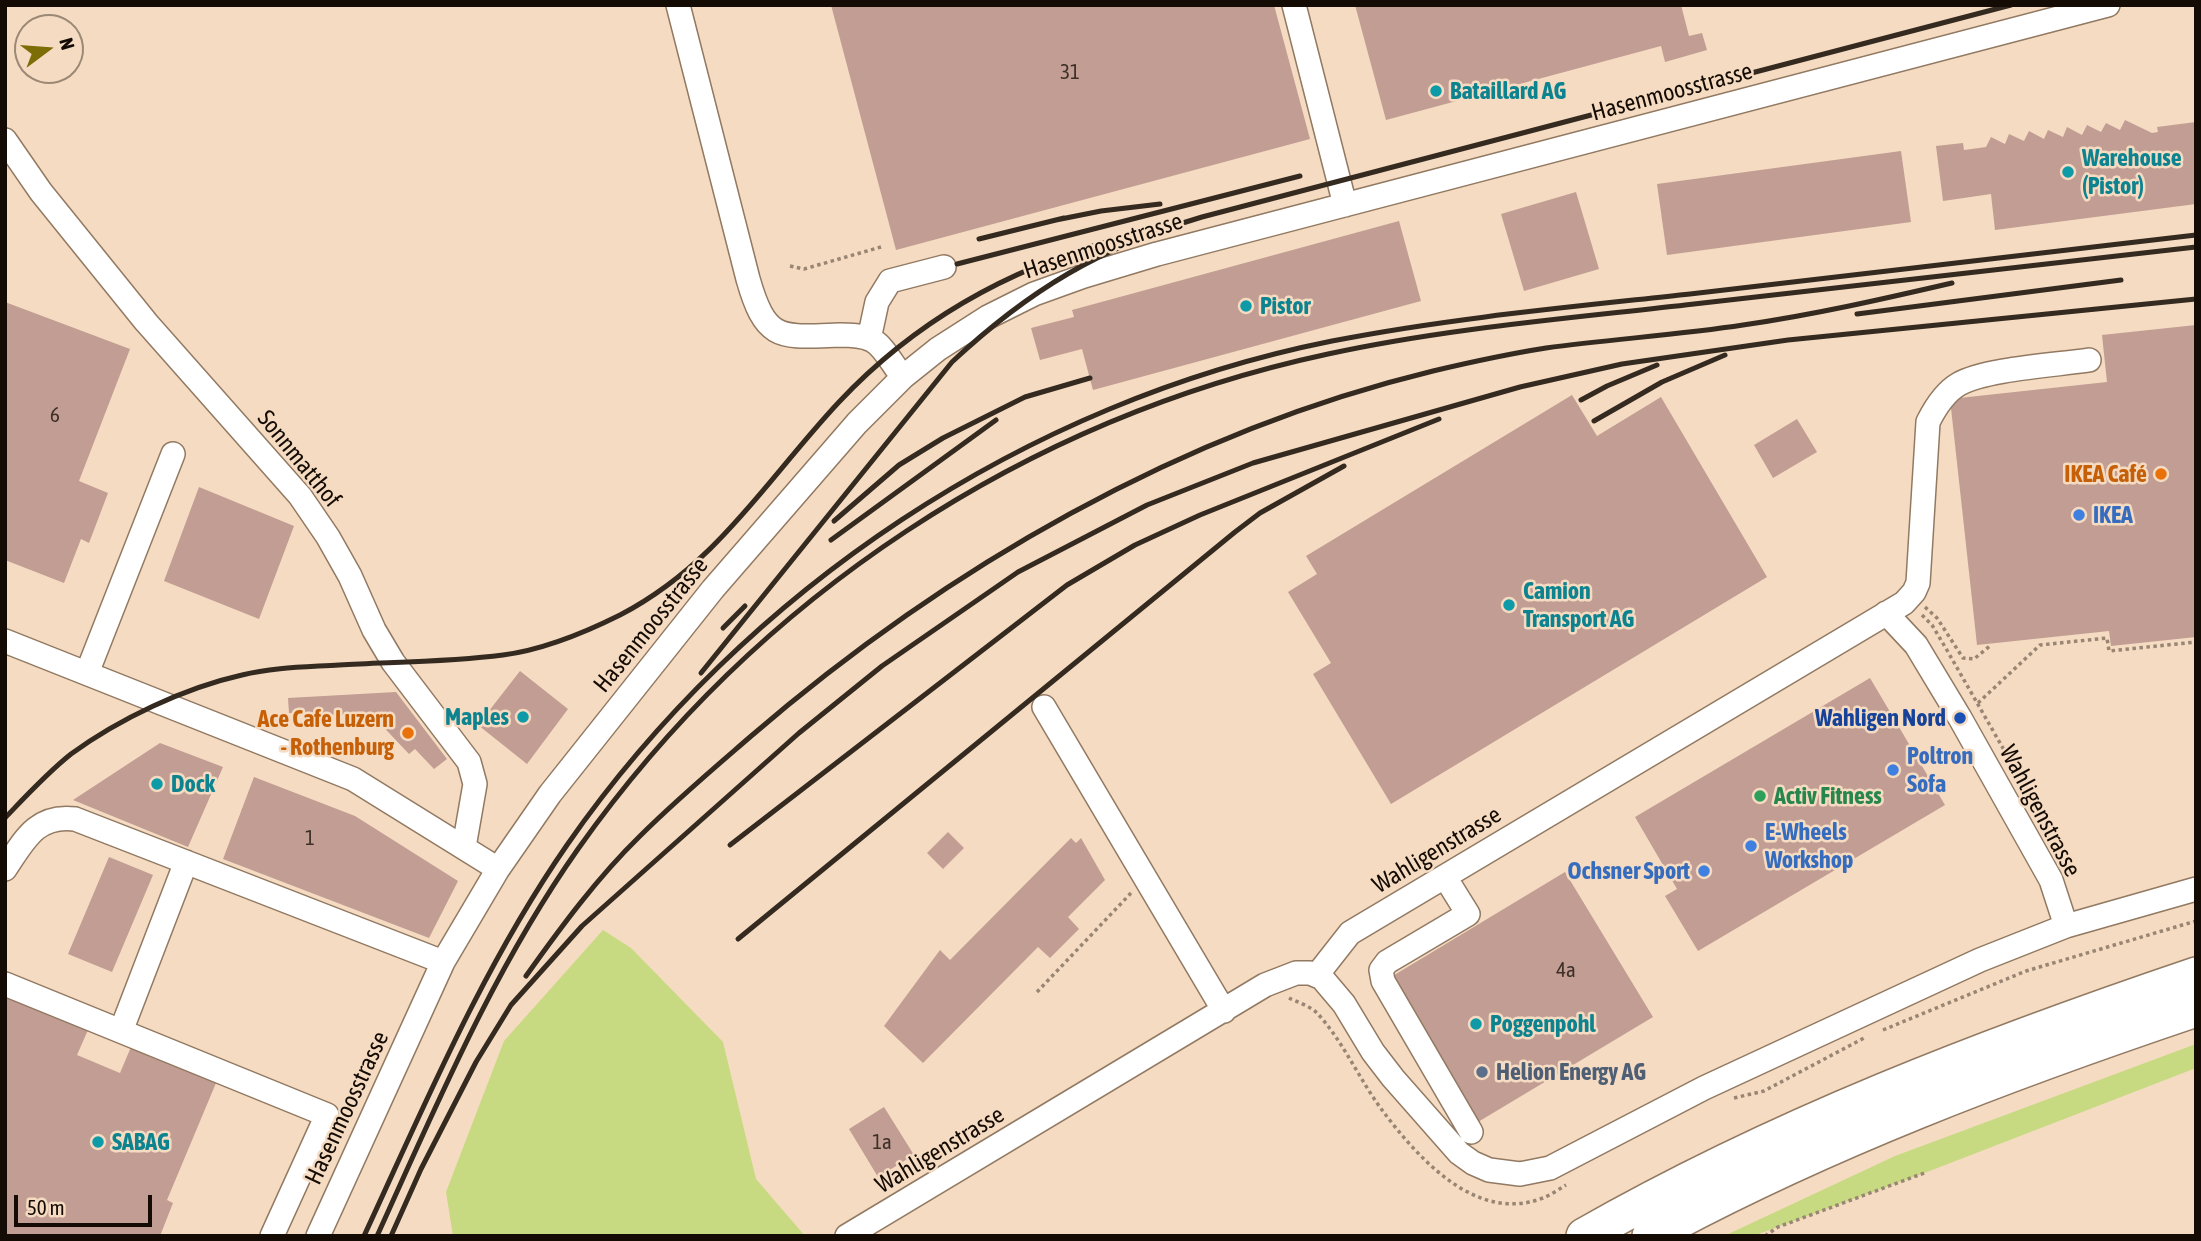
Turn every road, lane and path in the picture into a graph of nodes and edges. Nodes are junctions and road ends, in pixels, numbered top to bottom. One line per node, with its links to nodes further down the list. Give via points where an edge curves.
1 (678, 5): 9 (street, via 759,313 772,329 790,336)
2 (1294, 5): 5 (street)
3 (2108, 5): 5 (street, Hasenmoosstrasse)
4 (5, 140): 22 (street, Sonnmatthof, via 146,322 300,496 328,537 393,662 469,762 475,784)
5 (1345, 205): 11 (street, Hasenmoosstrasse, via 1055,286 977,324)
6 (881, 247): 7 (path, via 804,269)
7 (790, 266)
8 (944, 267): 9 (street, via 890,281 877,302)
9 (869, 339): 11 (street)
10 (2089, 360): 13 (street, via 1976,377 1957,385 1936,405 1928,422)
11 (903, 377): 25 (street, Hasenmoosstrasse, via 857,423 713,589 550,793)
12 (173, 454): 18 (street)
13 (1914, 607): 14 (street); 17 (path, via 1924,606 1937,618 1963,658 1974,659); 19 (path, via 1932,625)
14 (1886, 613): 26 (street, Wahligenstrasse); 29 (street, Wahligenstrasse, via 1916,645 1960,718 2051,880)
15 (5, 641): 18 (street)
16 (2196, 642): 19 (path, via 2109,651 2107,638 2040,645)
17 (1991, 645)
18 (88, 673): 22 (street, via 353,779)
19 (1978, 704): 21 (path)
20 (1044, 707): 27 (street)
21 (2044, 820)
22 (464, 847): 25 (street)
23 (186, 862): 24 (street, via 63,817 26,836); 30 (street); 37 (street)
24 (5, 869)
25 (498, 869): 30 (street, Hasenmoosstrasse)
26 (1445, 877): 31 (street, Wahligenstrasse, via 1350,933); 38 (street, via 1468,914 1381,970 1383,981)
27 (1145, 878): 34 (path); 36 (street)
28 (2196, 889): 29 (street)
29 (2066, 926): 31 (street, via 1980,960 1745,1068 1550,1168 1520,1174 1489,1170 1459,1153 1392,1078 1344,1003)
30 (443, 962): 41 (street, Hasenmoosstrasse)
31 (1317, 975): 36 (street, Wahligenstrasse, via 1288,974)
32 (2196, 975): 43 (highway, via 1969,1056 1800,1127 1675,1186)
33 (5, 985): 37 (street)
34 (1037, 992)
35 (2196, 1009): 44 (highway, via 1987,1082 1759,1181)
36 (1224, 1011): 42 (street, Wahligenstrasse)
37 (121, 1031): 40 (street, via 327,1115)
38 (1471, 1132)
39 (1927, 1172): 45 (path, via 1778,1227)
40 (272, 1236)
41 (317, 1236)
42 (847, 1236)
43 (1584, 1236)
44 (1650, 1236)
45 (1765, 1236)

